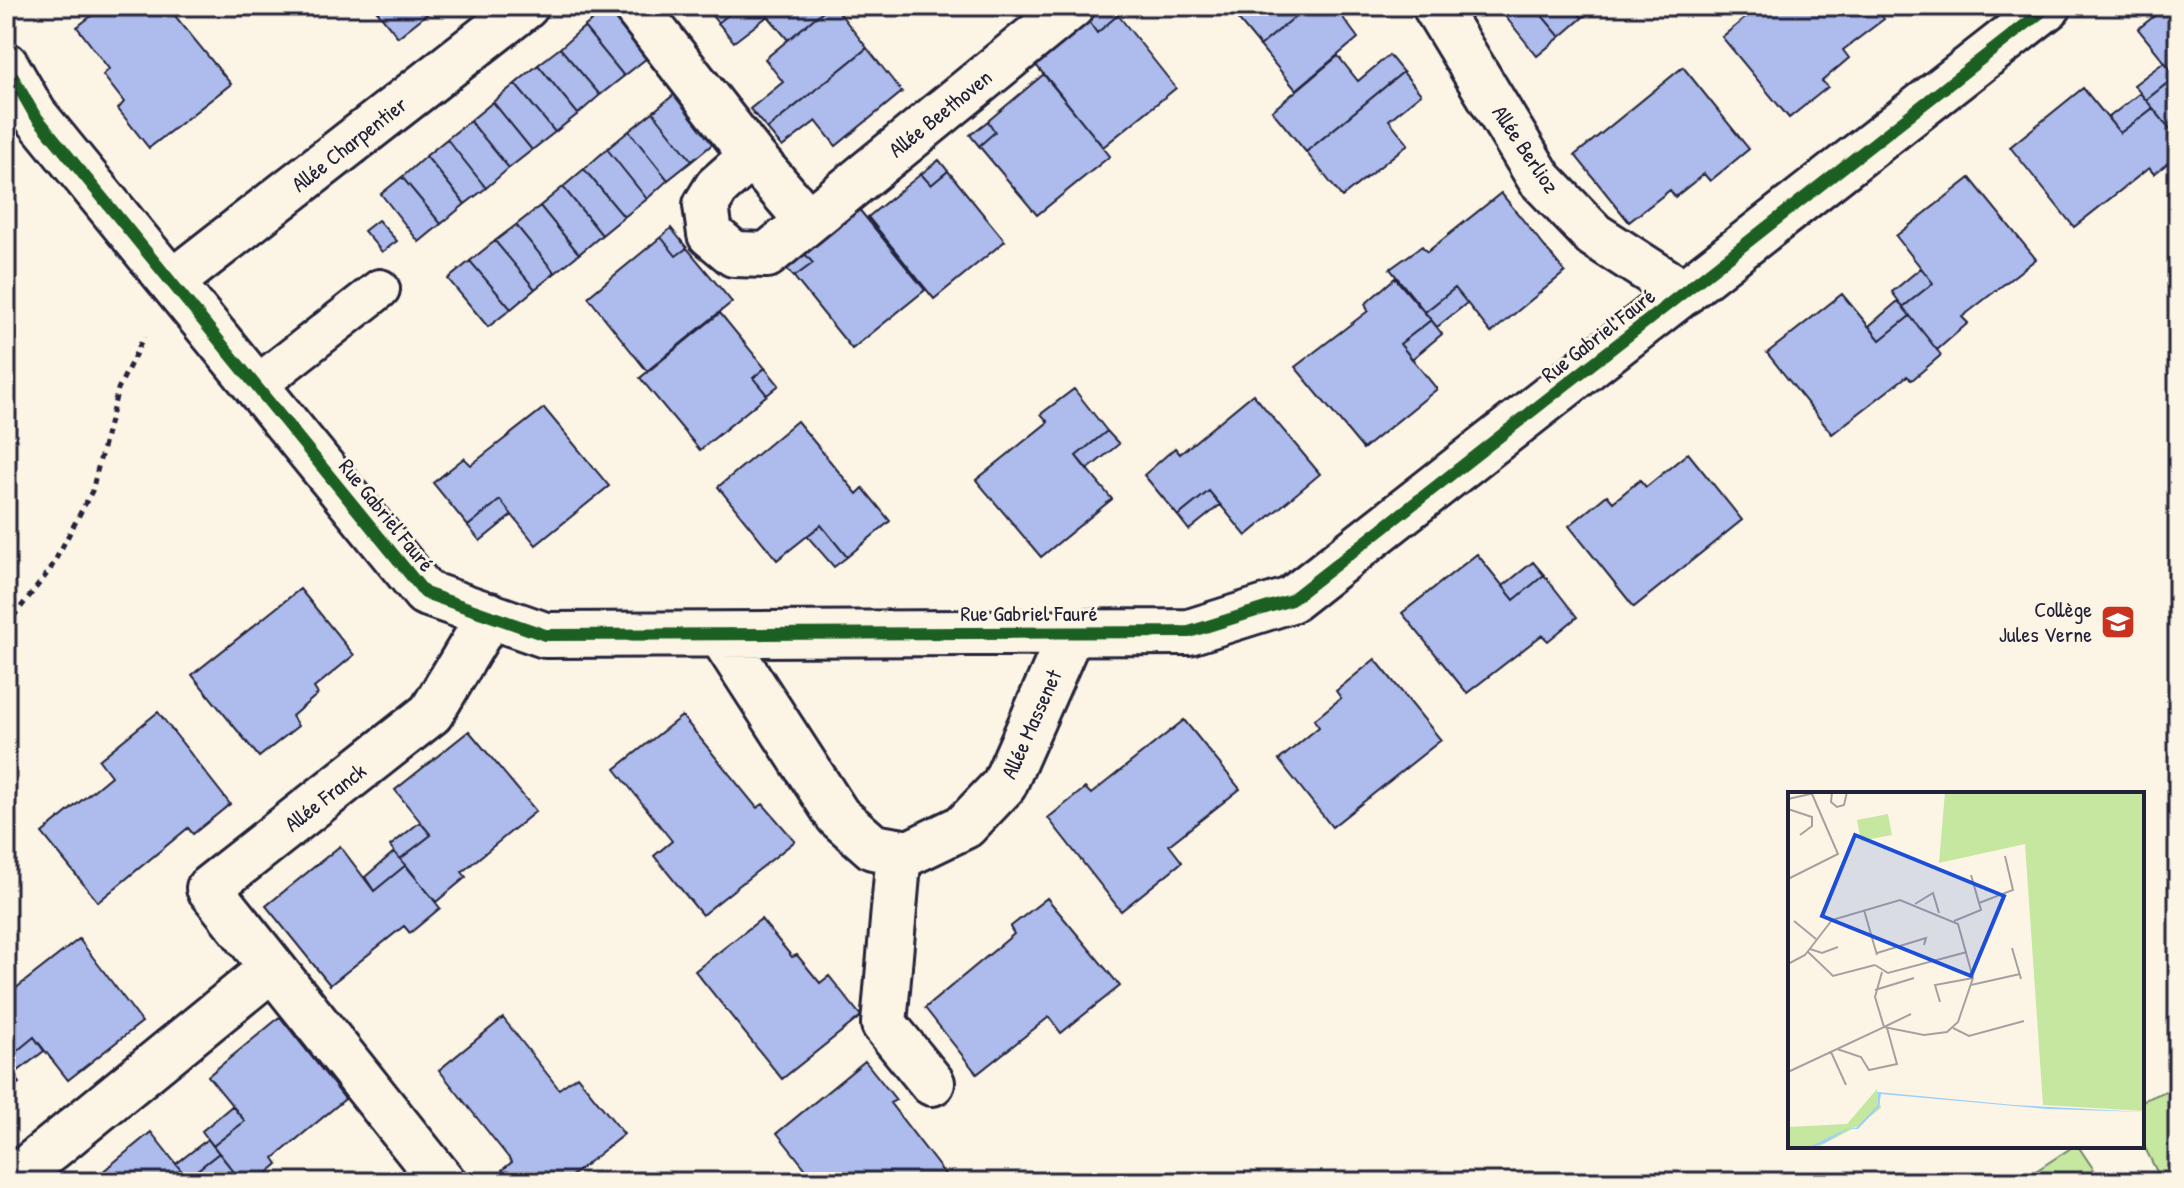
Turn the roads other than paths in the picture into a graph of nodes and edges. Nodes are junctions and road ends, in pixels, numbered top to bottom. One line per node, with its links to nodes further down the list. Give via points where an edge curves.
1 (526, 6): 9 (street, Allée Charpentier)
2 (635, 6): 7 (street)
3 (1072, 6): 8 (street, Allée Beethoven)
4 (1435, 6): 11 (street, Allée Berlioz, via 1540,179 1594,235)
5 (2049, 6): 11 (street, Rue Gabriel Fauré)
6 (6, 65): 9 (street, Rue Gabriel Fauré, via 34,114)
7 (752, 156): 8 (street); 8 (street, Allée Beethoven, via 717,187 706,205 710,234 734,254 767,255)
8 (808, 221)
9 (172, 282): 12 (street, Rue Gabriel Fauré)
10 (380, 289): 12 (lane)
11 (1684, 293): 14 (street, Rue Gabriel Fauré, via 1291,600 1189,632)
12 (256, 386): 13 (street, Rue Gabriel Fauré, via 425,593)
13 (490, 615): 15 (street, Rue Gabriel Fauré, via 545,635); 17 (street, Allée Franck, via 431,713 209,888)
14 (1071, 633): 15 (street, Rue Gabriel Fauré); 16 (street, Allée Massenet, via 1004,785 965,826 909,853)
15 (721, 635): 16 (street, via 838,816 873,847)
16 (899, 852): 18 (street, via 884,1024)
17 (272, 968): 19 (street); 20 (street, Allée Franck)
18 (932, 1083)
19 (10, 1182)
20 (443, 1182)

